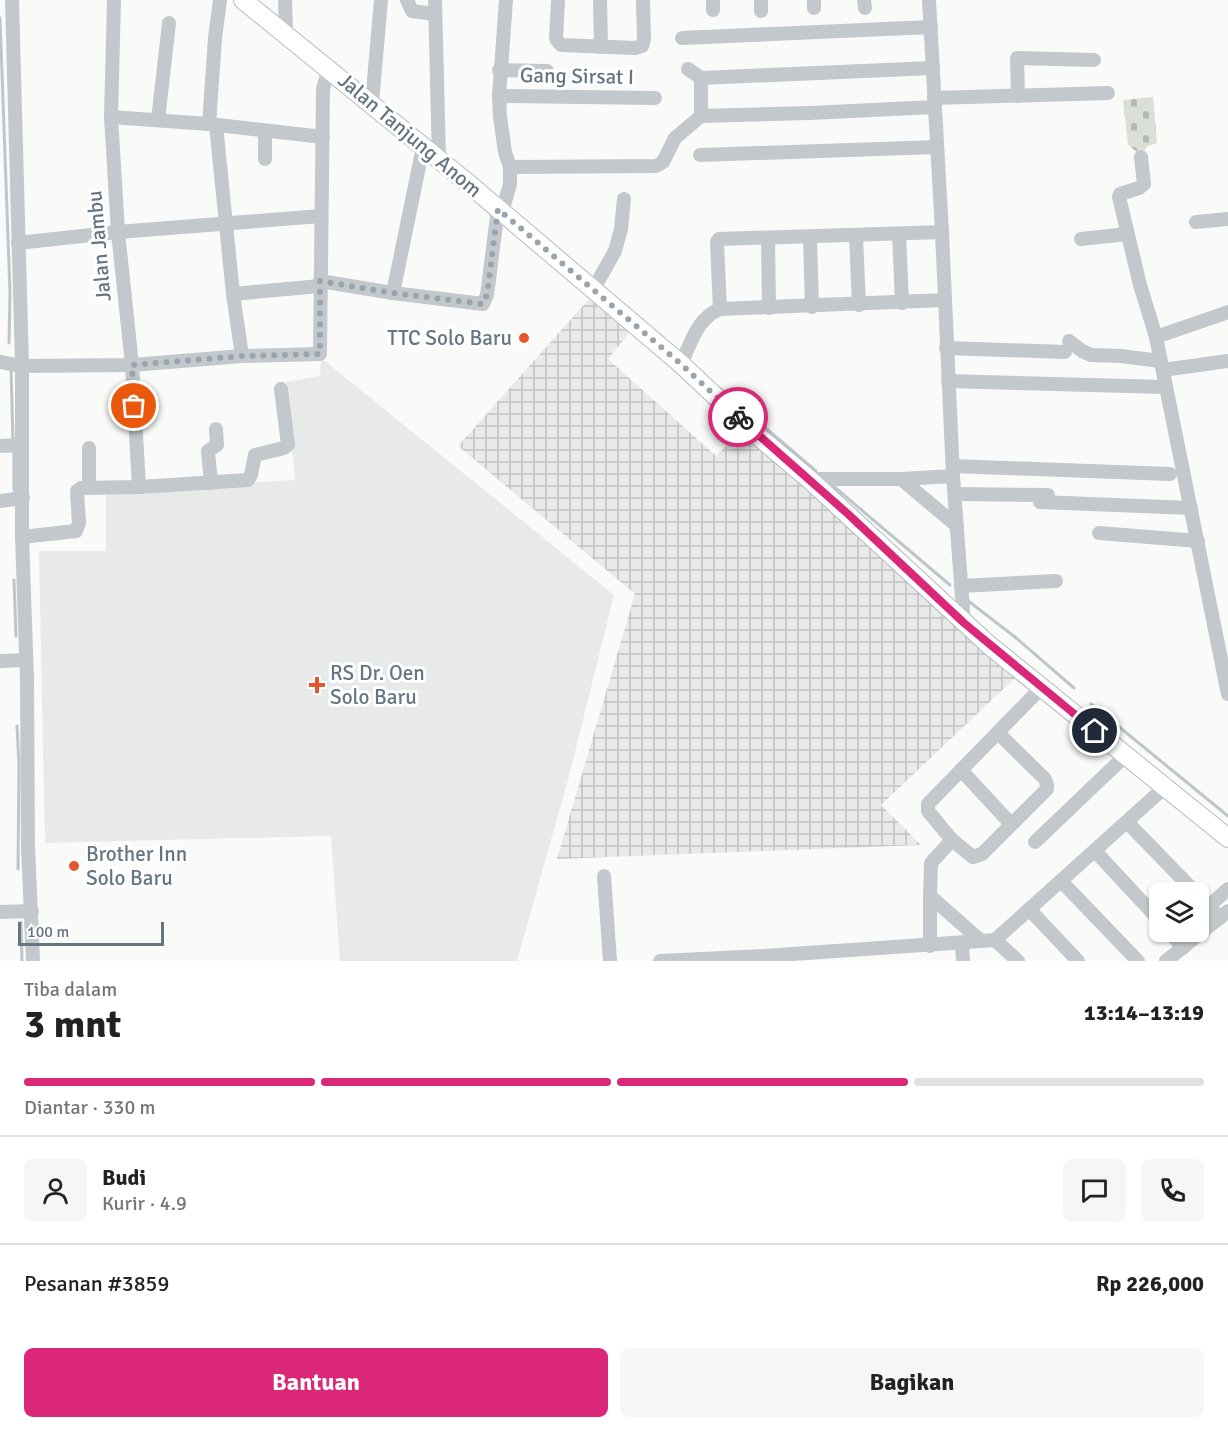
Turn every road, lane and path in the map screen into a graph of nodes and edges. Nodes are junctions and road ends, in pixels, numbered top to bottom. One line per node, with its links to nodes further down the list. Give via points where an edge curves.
1 (12, 0): 59 (street)
2 (114, 0): 33 (street, Jalan Jambu)
3 (220, 0): 35 (street)
4 (243, 0): 16 (main road, Jalan Tanjung Anom)
5 (285, 0): 16 (street)
6 (381, 0): 31 (street)
7 (407, 0): 13 (street, via 411,10)
8 (506, 0): 23 (street)
9 (558, 0): 18 (street, via 559,43)
10 (600, 0): 18 (street)
11 (643, 0): 18 (street, via 642,46)
12 (929, 0): 15 (street)
13 (435, 7): 43 (street)
14 (169, 23): 34 (street)
15 (931, 27): 17 (street); 21 (street)
16 (286, 33): 20 (main road, Jalan Tanjung Anom)
17 (682, 38)
18 (601, 47)
19 (1094, 60): 28 (street, via 1017,58)
20 (329, 68): 31 (main road, Jalan Tanjung Anom); 37 (street, via 323,89)
21 (933, 68): 25 (street); 30 (street)
22 (688, 69): 25 (street)
23 (499, 70): 24 (street); 27 (street)
24 (547, 71)
25 (701, 78): 32 (street)
26 (1108, 93): 28 (street)
27 (499, 96): 29 (street, Gang Sirsat I); 44 (street)
28 (1018, 96): 30 (street)
29 (654, 98)
30 (934, 102): 32 (street, via 810,113); 39 (street)
31 (372, 103): 38 (main road, Jalan Tanjung Anom)
32 (701, 116): 44 (street, via 675,138 663,162 656,166)
33 (111, 117): 34 (street); 51 (street, Jalan Jambu)
34 (158, 120): 35 (street)
35 (213, 125): 36 (street); 50 (street)
36 (265, 131): 37 (street); 42 (street)
37 (323, 137): 47 (street)
38 (423, 147): 43 (main road, Jalan Tanjung Anom); 62 (street)
39 (937, 147): 40 (street); 52 (street)
40 (700, 154)
41 (1141, 157): 54 (street, via 1144,184 1119,197)
42 (265, 159)
43 (439, 159): 46 (main road, Jalan Tanjung Anom)
44 (510, 167): 46 (street, via 510,184)
45 (624, 199): 61 (street, via 615,251)
46 (500, 210): 61 (main road, Jalan Tanjung Anom); 62 (street, via 483,304)
47 (321, 216): 50 (street); 60 (street)
48 (1228, 219): 49 (street)
49 (1196, 222)
50 (226, 223): 51 (street); 63 (street)
51 (118, 232): 59 (street); 79 (street, Jalan Jambu)
52 (942, 232): 53 (street); 64 (street)
53 (899, 234): 55 (street); 65 (street)
54 (1127, 234): 58 (street); 71 (street)
55 (856, 236): 56 (street); 66 (street)
56 (810, 237): 57 (street); 67 (street)
57 (768, 238): 68 (street); 69 (street, via 717,240)
58 (1081, 239)
59 (18, 243): 72 (street)
60 (320, 284): 62 (street); 63 (street); 74 (street, via 320,354)
61 (593, 290): 78 (main road, Jalan Tanjung Anom)
62 (393, 293)
63 (233, 294): 74 (street)
64 (945, 300): 65 (street); 73 (street)
65 (902, 303): 66 (street)
66 (859, 305): 67 (street)
67 (812, 307): 68 (street)
68 (769, 308): 69 (street)
69 (720, 309): 78 (street, via 699,325)
70 (1228, 312): 71 (street)
71 (1156, 337): 80 (street)
72 (21, 346): 75 (street); 81 (street)
73 (946, 348): 80 (street, via 1067,346 1091,355 1121,356); 82 (street)
74 (242, 356): 79 (street)
75 (0, 357)
76 (1228, 361): 80 (street)
77 (0, 362): 81 (street)
78 (681, 364): 90 (main road, Jalan Tanjung Anom)
79 (132, 365): 81 (street); 94 (street, Jalan Jambu)
80 (1162, 365): 83 (street)
81 (22, 366): 86 (street)
82 (948, 381): 83 (street); 88 (street)
83 (1165, 387): 98 (street)
84 (281, 389): 92 (street, via 287,447 255,455 248,480)
85 (216, 429): 92 (street, via 217,445 208,452)
86 (11, 446): 96 (street)
87 (89, 448): 93 (street)
88 (953, 471): 89 (street); 91 (street); 95 (street)
89 (1170, 474)
90 (809, 479): 91 (street); 105 (main road, Jalan Tanjung Anom)
91 (902, 479): 99 (street)
92 (211, 483): 94 (street)
93 (89, 487): 94 (street); 101 (street, via 77,491 76,531)
94 (139, 487)
95 (955, 494): 98 (street); 99 (street)
96 (23, 498): 97 (street); 101 (street)
97 (0, 501)
98 (1191, 508): 102 (street)
99 (957, 526): 104 (street)
100 (1098, 533): 102 (street)
101 (22, 537): 106 (street)
102 (1198, 540): 109 (street)
103 (1056, 581): 104 (street)
104 (962, 586): 105 (street)
105 (964, 623): 108 (main road, Jalan Tanjung Anom)
106 (26, 660): 107 (street); 129 (street)
107 (0, 661)
108 (1041, 688): 110 (street); 111 (main road, Jalan Tanjung Anom)
109 (1228, 694)
110 (998, 733): 112 (street); 115 (street, via 1047,785 1045,793)
111 (1125, 756): 113 (main road, Jalan Tanjung Anom); 118 (street)
112 (961, 770): 115 (street); 117 (street, via 930,801 928,808)
113 (1164, 788): 114 (street); 116 (main road, Jalan Tanjung Anom)
114 (1127, 822): 119 (street); 122 (street)
115 (1011, 824): 117 (street, via 978,857 970,856)
116 (1228, 838)
117 (952, 840): 124 (street, via 931,863)
118 (1035, 842)
119 (1095, 851): 121 (street); 128 (street)
120 (604, 876): 138 (street)
121 (1061, 881): 127 (street); 144 (street)
122 (1185, 882)
123 (1228, 889): 125 (street)
124 (930, 896): 134 (street); 135 (street)
125 (1209, 898)
126 (1209, 904): 131 (street)
127 (1029, 909): 135 (street); 143 (street)
128 (1149, 909)
129 (26, 911): 130 (street); 137 (street)
130 (0, 912)
131 (1224, 914): 136 (street)
132 (1178, 942): 136 (street)
133 (962, 943): 134 (street); 135 (street); 141 (street)
134 (925, 946): 139 (street); 140 (street)
135 (996, 948): 142 (street)
136 (1183, 948): 145 (street)
137 (33, 961)
138 (610, 961)
139 (660, 961)
140 (920, 961)
141 (963, 961)
142 (1018, 961)
143 (1078, 961)
144 (1138, 961)
145 (1166, 961)

